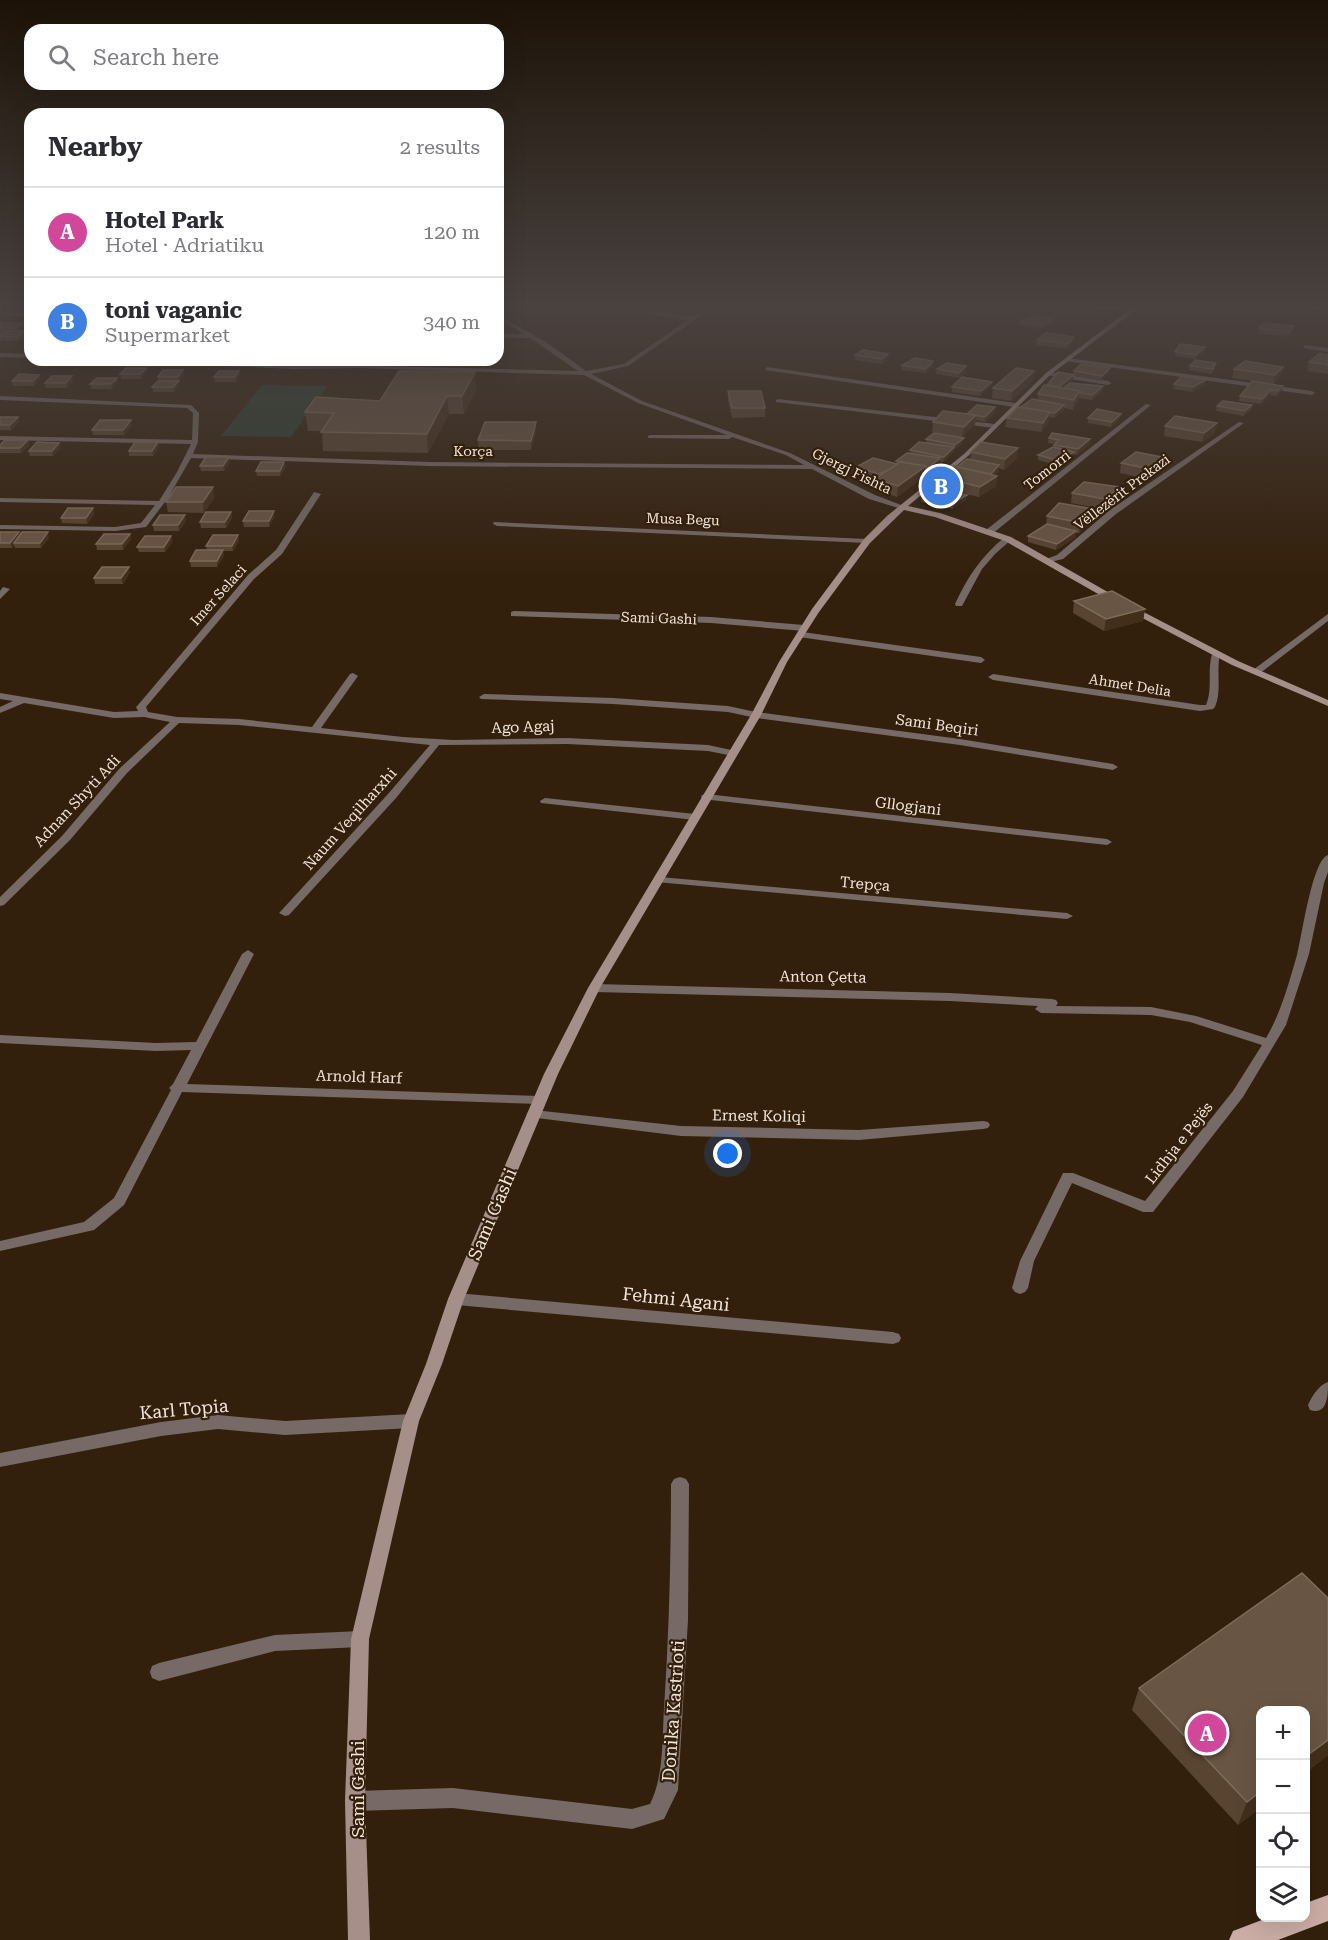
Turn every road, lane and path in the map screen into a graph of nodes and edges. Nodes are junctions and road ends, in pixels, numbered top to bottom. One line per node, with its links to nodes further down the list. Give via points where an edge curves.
1 (631, 396): 11 (street, Gjergj Fishta, via 660,410)
2 (951, 396): 6 (street)
3 (1026, 396): 6 (street, Sami Gashi)
4 (0, 398): 13 (street, via 189,406 196,412)
5 (778, 401): 9 (street)
6 (1016, 405): 9 (street, Sami Gashi)
7 (1148, 405): 22 (street, Tomorri)
8 (1241, 423): 25 (street, Vëllezërit Prekazi)
9 (995, 426): 19 (street, Sami Gashi)
10 (650, 437): 11 (street)
11 (742, 437): 15 (street, Gjergj Fishta)
12 (0, 438): 13 (street)
13 (195, 442): 14 (street)
14 (188, 456): 15 (street, Korça, via 430,464); 18 (street)
15 (813, 467): 19 (street, Gjergj Fishta, via 872,497)
16 (317, 494): 40 (street, Imer Selaci, via 279,552 251,577 141,707)
17 (0, 500): 18 (street)
18 (160, 504): 21 (street, via 148,522 136,527)
19 (905, 508): 22 (street); 24 (street, Sami Gashi)
20 (497, 524): 24 (street, Musa Begu)
21 (0, 527)
22 (989, 532): 23 (street)
23 (1008, 539): 25 (street); 26 (street, via 980,567)
24 (867, 541): 29 (street, Sami Gashi)
25 (1049, 561): 30 (street)
26 (959, 604)
27 (514, 614): 29 (street, Sami Gashi, via 711,620)
28 (1328, 617): 32 (street)
29 (803, 632): 31 (street, Sami Gashi); 41 (street, Sami Gashi)
30 (1216, 654): 32 (street); 34 (street, Ahmet Delia, via 1210,707)
31 (981, 660)
32 (1256, 672): 38 (street)
33 (353, 676): 43 (street)
34 (993, 677)
35 (0, 696): 37 (street, Ago Agaj)
36 (484, 697): 41 (street, Sami Beqiri, via 613,701 728,709)
37 (21, 701): 39 (street); 40 (street, Ago Agaj, via 114,715)
38 (1328, 703)
39 (0, 710)
40 (144, 714): 42 (street, Ago Agaj)
41 (756, 715): 45 (street, Sami Gashi); 46 (street, Sami Beqiri)
42 (177, 720): 43 (street, Ago Agaj); 53 (street, Adnan Shyti Adi, via 123,771 66,838)
43 (315, 730): 44 (street, Ago Agaj)
44 (436, 742): 45 (street, Ago Agaj, via 567,741 678,746); 54 (street, Naum Veqilharxhi)
45 (733, 753): 47 (street, Sami Gashi)
46 (1113, 767)
47 (706, 797): 49 (street, Sami Gashi); 50 (street, Gllogjani)
48 (545, 801): 49 (street)
49 (695, 818): 52 (street, Sami Gashi)
50 (1107, 842)
51 (1328, 858): 61 (street, Lidhja e Pejës, via 1318,883 1300,964 1280,1025)
52 (660, 880): 55 (street, Trepça); 57 (street, Sami Gashi)
53 (0, 903)
54 (285, 913)
55 (1067, 916)
56 (248, 954): 62 (street)
57 (594, 988): 58 (street, Anton Çetta); 64 (street, Sami Gashi)
58 (1052, 1003)
59 (1033, 1009): 61 (street, via 1151,1011 1192,1019)
60 (0, 1040): 62 (street)
61 (1269, 1043): 68 (street, Lidhja e Pejës, via 1238,1094 1148,1208 1068,1176 1027,1261)
62 (201, 1046): 63 (street)
63 (176, 1088): 64 (street, Arnold Harf); 67 (street, via 119,1201 90,1226)
64 (540, 1100): 65 (street, Sami Gashi)
65 (534, 1114): 66 (street, Ernest Koliqi, via 681,1131 859,1135); 69 (street, Sami Gashi)
66 (983, 1125)
67 (0, 1246)
68 (1020, 1288)
69 (456, 1299): 70 (street, Fehmi Agani); 73 (street, Sami Gashi)
70 (893, 1338)
71 (1328, 1388): 72 (street)
72 (1316, 1405)
73 (411, 1421): 74 (street, Karl Topia, via 285,1428 218,1422); 76 (street, Sami Gashi)
74 (0, 1460)
75 (680, 1484): 78 (street, Donika Kastrioti, via 674,1721 668,1790 657,1812 632,1819 453,1798)
76 (360, 1639): 77 (street, via 275,1643); 78 (street, Sami Gashi)
77 (159, 1672)
78 (356, 1801): 82 (street, Sami Gashi)
79 (1328, 1908): 80 (main road)
80 (1310, 1915)
81 (1291, 1922): 83 (main road)
82 (359, 1940)
83 (1242, 1940)

